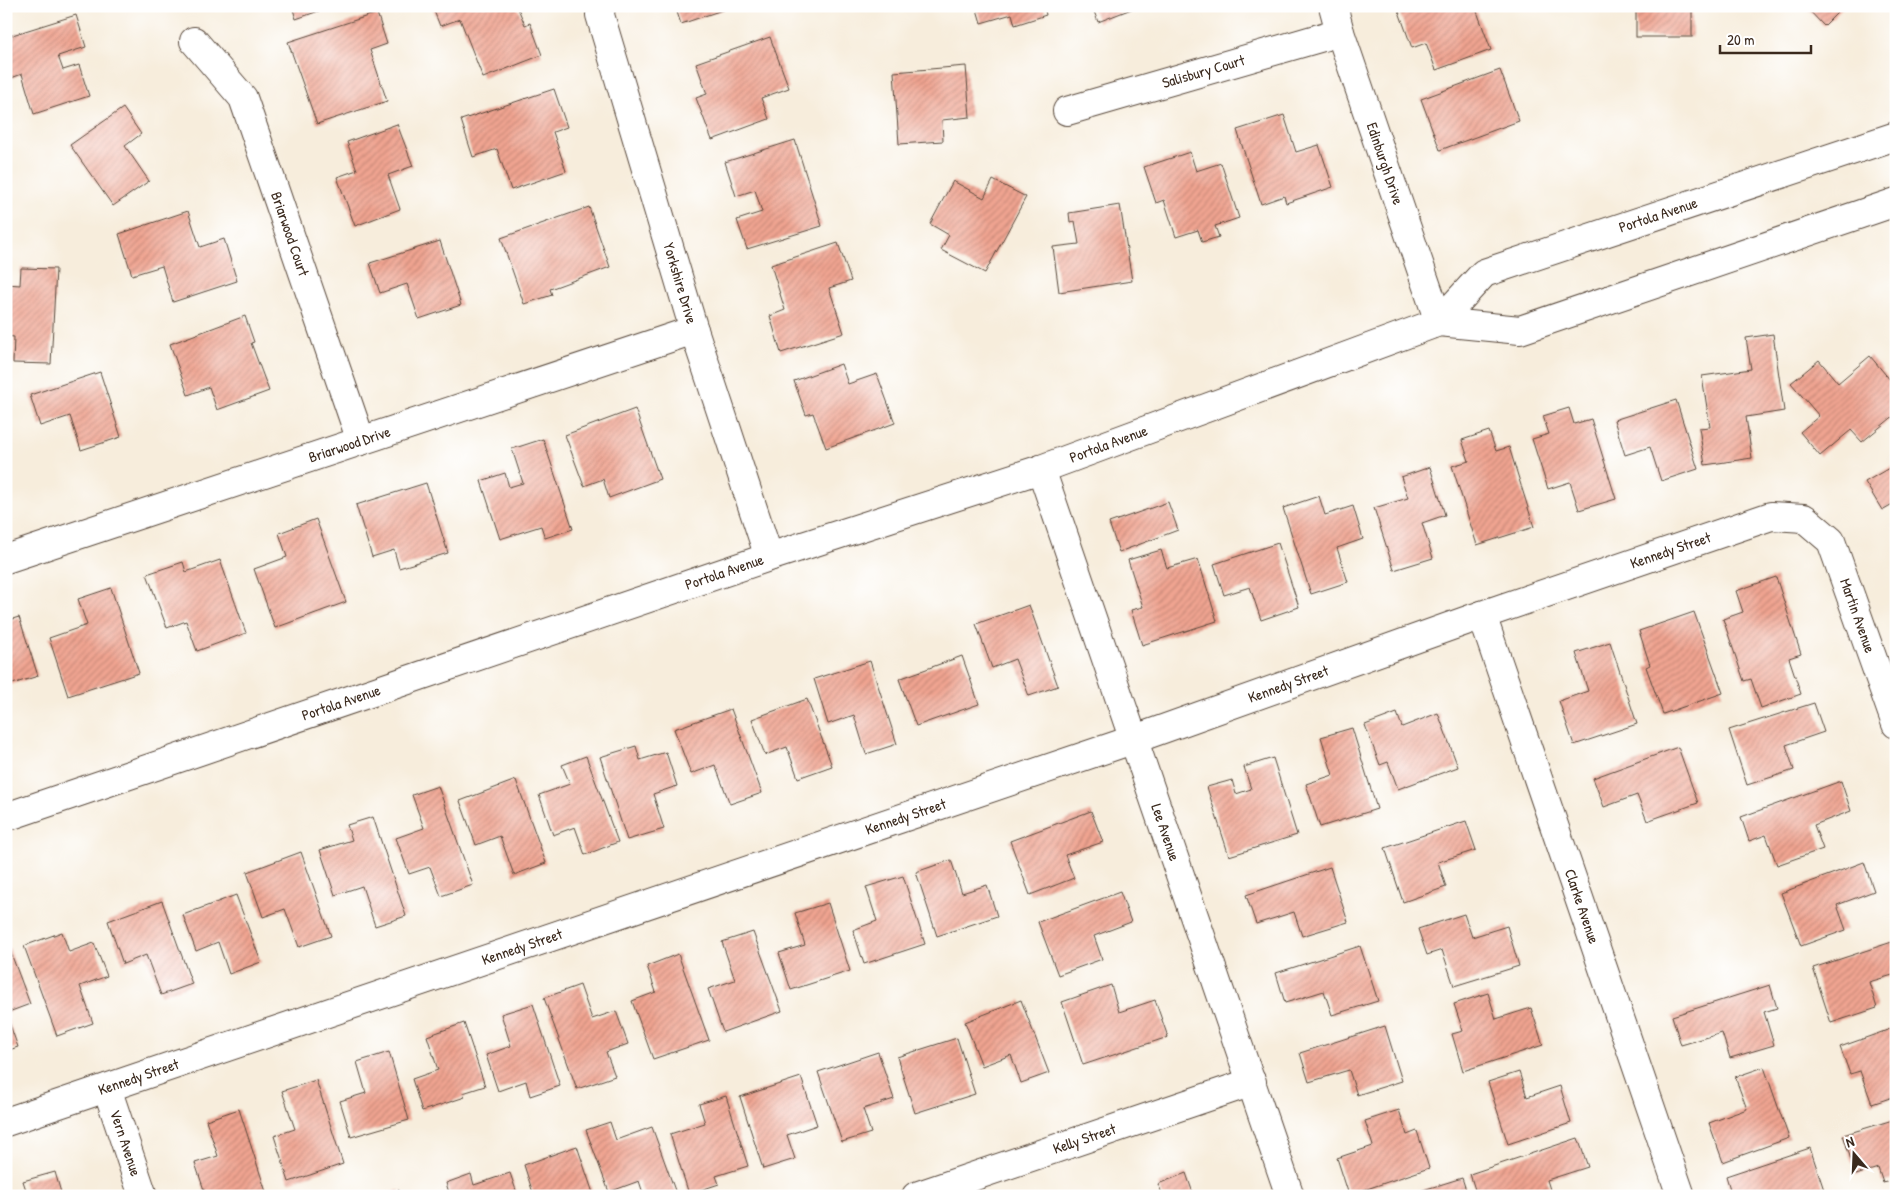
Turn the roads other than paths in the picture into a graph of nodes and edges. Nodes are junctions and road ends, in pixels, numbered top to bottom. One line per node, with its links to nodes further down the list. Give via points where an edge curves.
1 (601, 6): 8 (street, Yorkshire Drive, via 600,15)
2 (1336, 19): 4 (street, Salisbury Court); 7 (street, Edinburgh Drive)
3 (194, 41): 9 (street, Briarwood Court, via 243,98)
4 (1067, 111)
5 (1896, 136): 7 (street, Portola Avenue, via 1484,273)
6 (1896, 202): 7 (street, Portola Avenue, via 1520,330)
7 (1440, 322): 10 (street, Portola Avenue)
8 (694, 330): 9 (street, Briarwood Drive); 12 (street, Yorkshire Drive)
9 (361, 441): 13 (street, Briarwood Drive)
10 (1041, 469): 12 (street, Portola Avenue); 16 (street, Lee Avenue)
11 (1804, 518): 14 (street, Kennedy Street, via 1771,516); 15 (street, Martin Avenue, via 1831,541)
12 (769, 557): 17 (street, Portola Avenue)
13 (6, 559)
14 (1482, 615): 16 (street, Kennedy Street); 24 (street, Clarke Avenue)
15 (1896, 724)
16 (1135, 739): 18 (street, Lee Avenue); 19 (street, Kennedy Street)
17 (6, 817)
18 (1252, 1082): 22 (street, Kelly Street); 23 (street, Lee Avenue)
19 (107, 1088): 20 (street, Kennedy Street); 21 (street, Vern Avenue)
20 (6, 1122)
21 (143, 1196)
22 (916, 1196)
23 (1290, 1196)
24 (1681, 1196)

